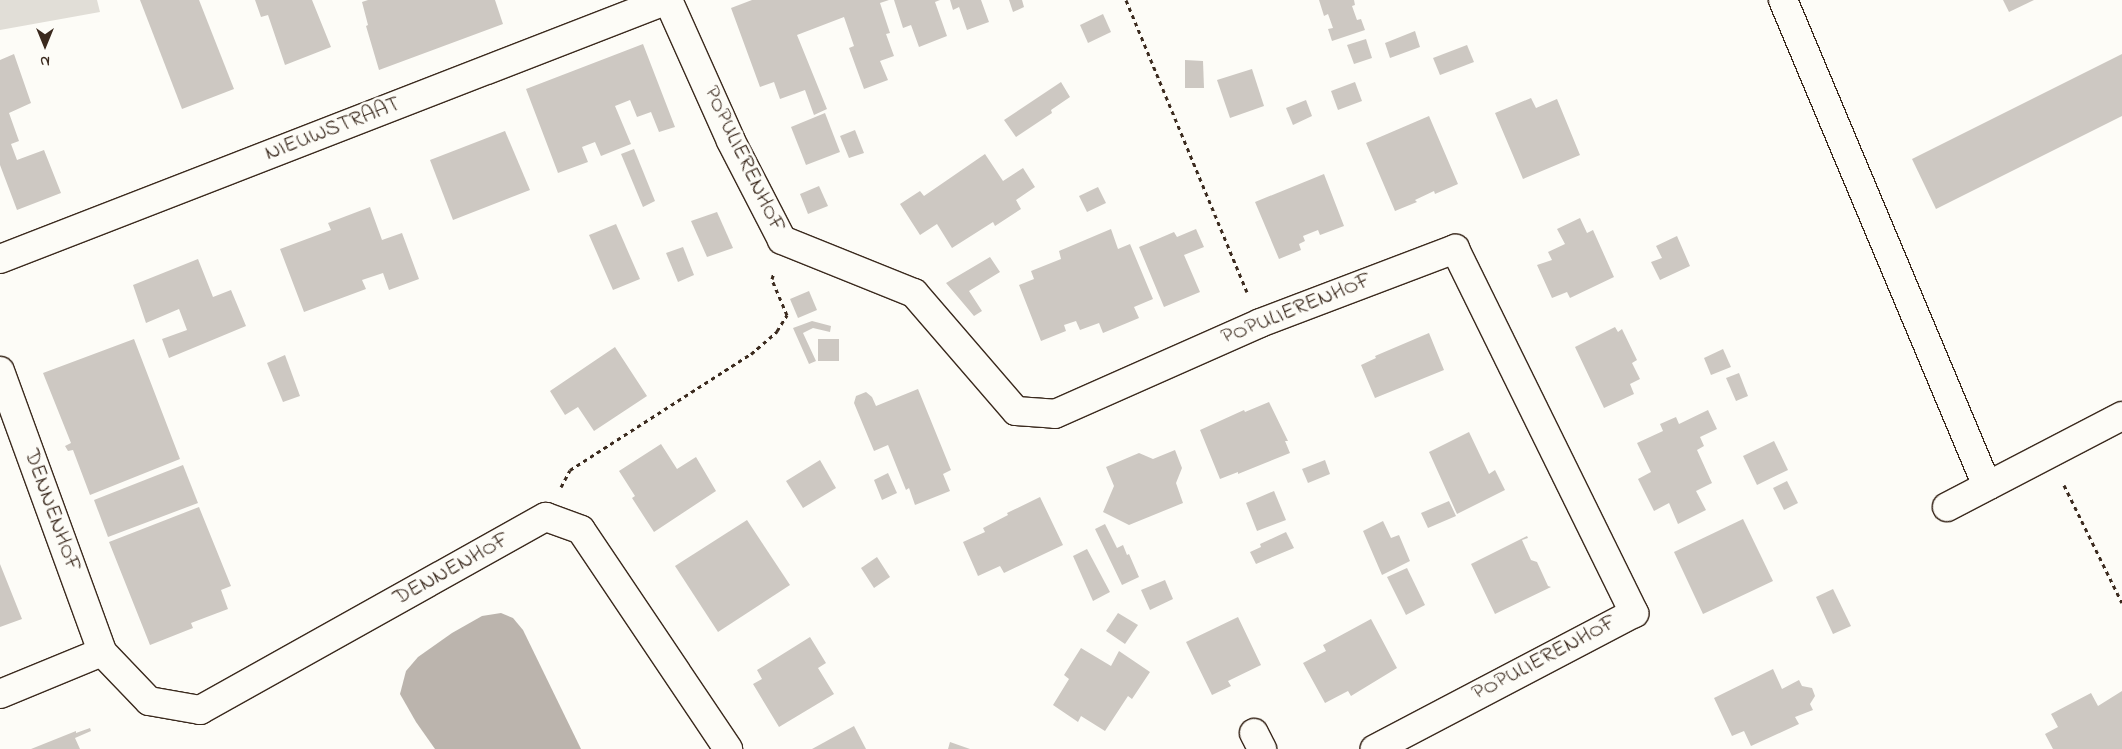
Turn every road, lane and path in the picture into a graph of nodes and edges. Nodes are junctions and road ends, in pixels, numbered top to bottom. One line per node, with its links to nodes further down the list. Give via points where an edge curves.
1 (667, 0): 4 (street, POPULIERENHOF, via 731,141); 5 (street, NIEUWSTRAAT)
2 (1126, 0): 6 (path)
3 (1783, 0): 10 (street)
4 (782, 240): 6 (street, POPULIERENHOF, via 914,293 1016,411 1055,414); 12 (path, via 772,279 787,315 777,331 751,354 570,470)
5 (0, 259)
6 (1260, 323): 17 (street, POPULIERENHOF, via 1455,249 1634,613)
7 (0, 371): 14 (street, DENNENHOF)
8 (2122, 416): 9 (street)
9 (2049, 455): 10 (street); 13 (path)
10 (1987, 486): 11 (street)
11 (1947, 507)
12 (546, 517): 14 (street, DENNENHOF, via 200,710 149,701); 16 (street, via 581,530)
13 (2122, 603)
14 (102, 652): 15 (street)
15 (0, 694)
16 (728, 749)
17 (1375, 749)

